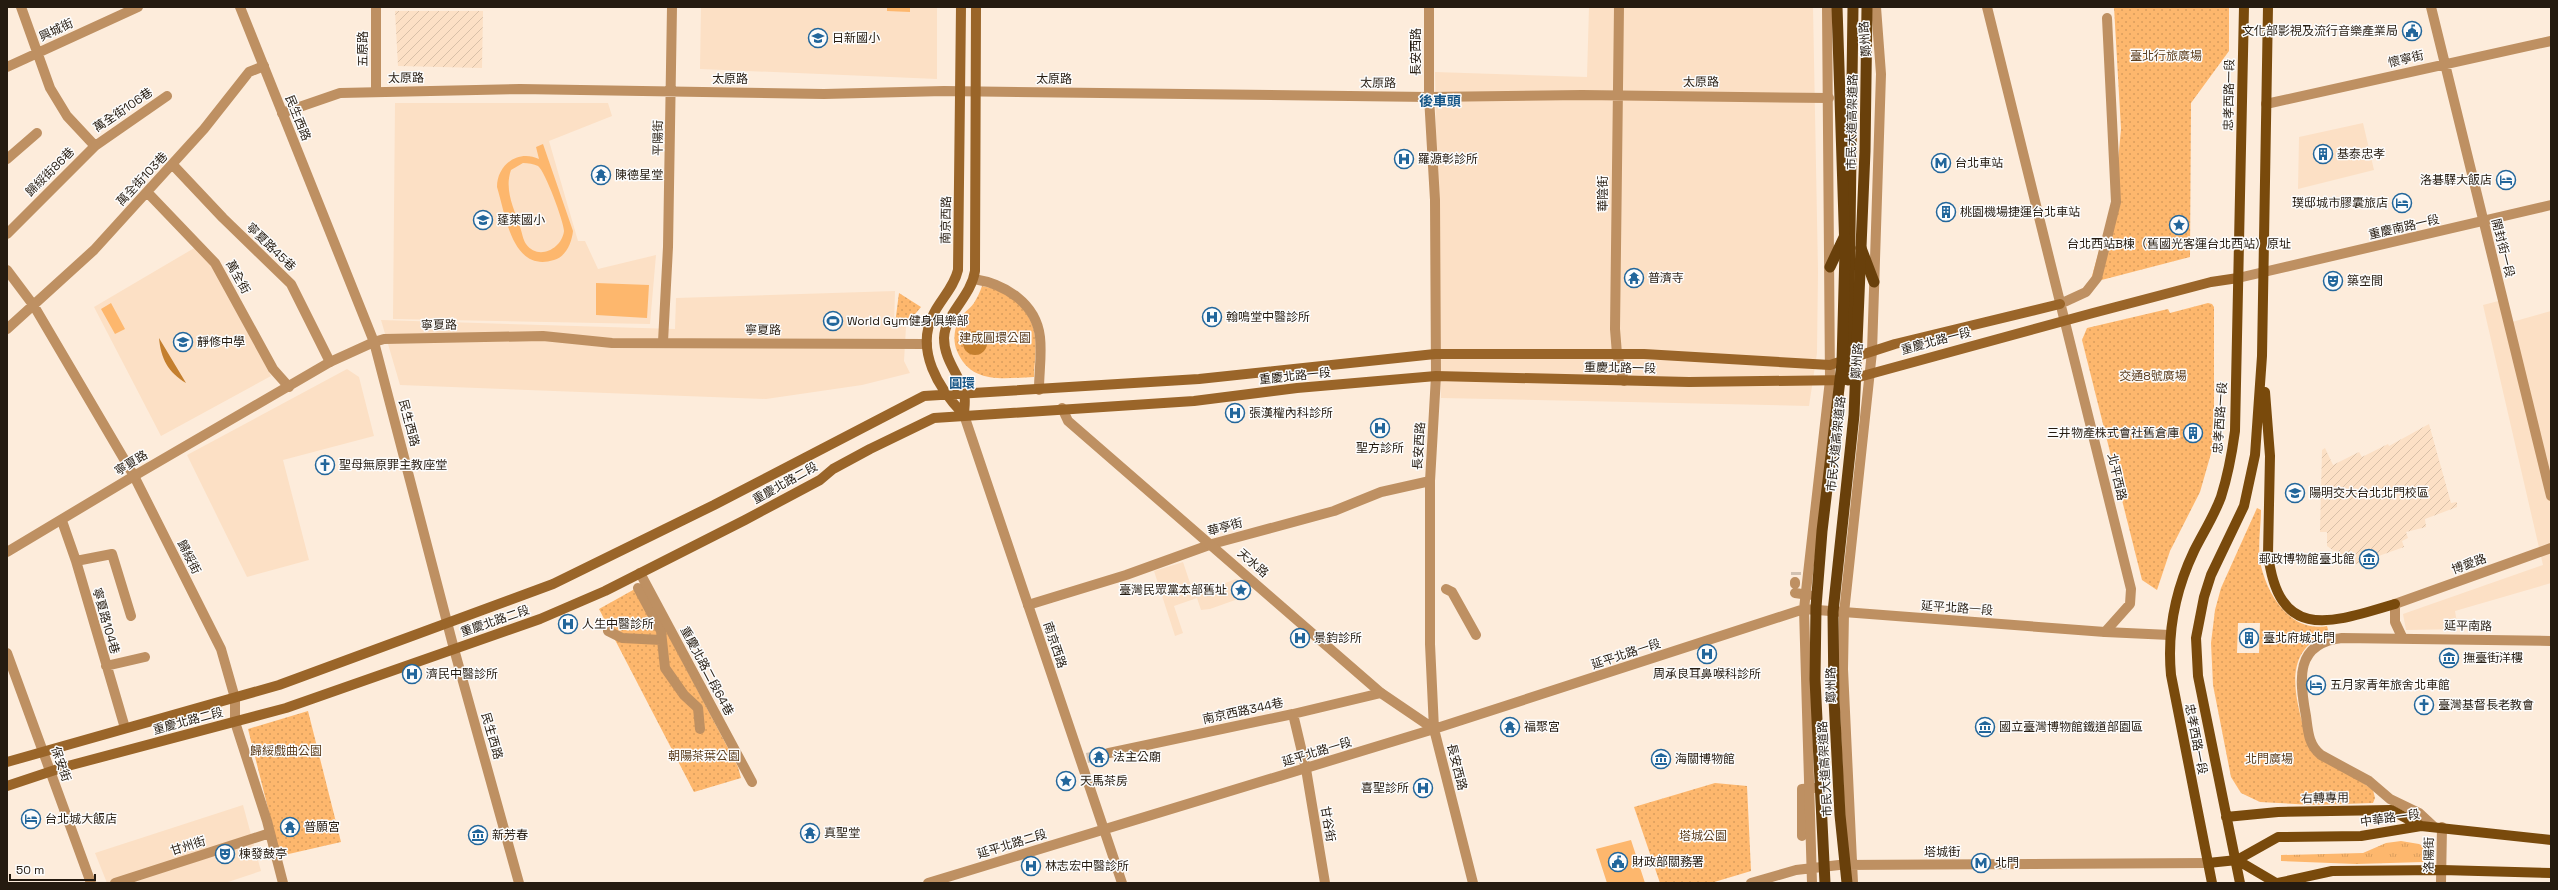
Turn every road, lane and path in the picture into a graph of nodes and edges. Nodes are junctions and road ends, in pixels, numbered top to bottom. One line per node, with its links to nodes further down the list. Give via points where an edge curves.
1 (21, 7): 21 (street)
2 (138, 7): 21 (street, 興城街)
3 (240, 7): 23 (street, 民生西路)
4 (376, 7): 26 (street, 五原路)
5 (672, 7): 27 (street, 平陽街)
6 (961, 7): 25 (main road, 南京西路)
7 (976, 7): 28 (main road, 南京西路)
8 (1429, 7): 31 (street, 長安西路)
9 (1619, 7): 29 (street, 華陰街)
10 (1827, 7): 32 (street, 鄭州路)
11 (1837, 7): 143 (highway, 市民大道高架道路, bridge, via 1845,251 1842,363 1822,531 1816,614 1816,679)
12 (1853, 7): 41 (highway)
13 (1867, 7): 144 (highway, 市民大道高架道路, bridge, via 1865,151 1854,415 1837,554 1833,612 1834,699 1840,815)
14 (1876, 7): 49 (street, 鄭州路, via 1881,74)
15 (1987, 7): 50 (street, 北平西路)
16 (2244, 7): 47 (main road, 忠孝西路一段)
17 (2268, 7): 33 (main road, 忠孝西路一段)
18 (2431, 7): 22 (street, 開封街一段)
19 (2107, 18): 50 (street, via 2116,202 2097,278 2086,292)
20 (2551, 41): 22 (street, 懷寧街)
21 (37, 53): 24 (street, 興城街); 36 (street, via 50,88 67,116)
22 (2445, 64): 33 (street, 懷寧街); 42 (street, 開封街一段)
23 (264, 66): 34 (street, 民生西路); 38 (street, 萬全街103巷, via 249,72)
24 (7, 67)
25 (960, 91): 27 (street, 太原路, via 824,94); 28 (street, 太原路); 56 (main road, 南京西路, via 958,270 952,286 933,314)
26 (376, 92): 27 (street, 太原路, via 520,89); 34 (street, 太原路, via 340,93)
27 (670, 92): 55 (street, 平陽街, via 668,247)
28 (975, 92): 31 (street, 太原路); 48 (main road, 南京西路)
29 (1618, 95): 31 (street, 太原路); 32 (street, 太原路); 59 (street, 華陰街, via 1615,309)
30 (167, 96): 36 (street, 萬全街106巷)
31 (1429, 97): 58 (street, 長安西路, via 1435,200)
32 (1829, 98): 44 (street, 鄭州路)
33 (2266, 104): 46 (main road, 忠孝西路一段)
34 (282, 112): 54 (street, 民生西路)
35 (37, 133): 37 (street)
36 (95, 146): 43 (street, 歸綏街86巷)
37 (7, 159)
38 (173, 165): 39 (street, 萬全街103巷); 62 (street, 寧夏路45巷, via 291,284)
39 (147, 192): 51 (street, 萬全街103巷, via 94,250); 69 (street, 萬全街, via 215,263 273,369)
40 (2551, 205): 42 (street, 重慶南路一段)
41 (1851, 221): 44 (highway); 49 (highway); 61 (highway)
42 (2483, 222): 46 (street, 重慶南路一段); 77 (street, 開封街一段)
43 (7, 234)
44 (1830, 267): 63 (street, 鄭州路)
45 (7, 270): 51 (street, 歸綏街)
46 (2263, 273): 47 (street, 重慶北路一段); 60 (main road, 忠孝西路一段)
47 (2238, 278): 52 (main road, 重慶北路一段, via 2211,282); 97 (main road, 忠孝西路一段, via 2235,431 2232,456 2221,497 2177,593)
48 (974, 279): 70 (street, via 988,282 1015,296 1033,315 1040,337); 71 (main road, 南京西路, via 967,296 947,326 944,337 950,363)
49 (1874, 282): 57 (street, 鄭州路)
50 (2060, 304): 52 (street, 北平西路); 57 (main road, 重慶北路一段, via 1895,344)
51 (34, 306): 53 (street, 萬全街103巷); 75 (street, 歸綏街)
52 (2065, 320): 64 (main road, 重慶北路一段); 95 (street, 北平西路, via 2131,589 2130,604)
53 (7, 329)
54 (374, 342): 55 (street, 寧夏路, via 384,339 543,336 612,343); 62 (street, 寧夏路); 93 (street, 民生西路)
55 (663, 342): 56 (street, 寧夏路)
56 (927, 344): 72 (main road, 南京西路, via 933,371)
57 (1872, 352): 61 (main road, 重慶北路一段); 64 (street, 鄭州路)
58 (1435, 354): 59 (main road, 重慶北路一段); 65 (street, 長安西路); 70 (main road, 重慶北路一段, via 1199,379)
59 (1617, 354): 63 (main road, 重慶北路一段); 68 (street, 華陰街)
60 (2262, 356): 88 (main road, via 2270,456 2269,566 2284,602 2304,620 2314,622 2355,616); 120 (main road, 忠孝西路一段, via 2251,479 2235,527 2206,589 2196,638 2198,676)
61 (1848, 360): 63 (main road, 重慶北路一段); 67 (highway)
62 (330, 362): 69 (street, 寧夏路)
63 (1830, 365): 66 (street, 鄭州路)
64 (1870, 374): 67 (main road, 重慶北路一段); 91 (street, 鄭州路)
65 (1436, 376): 68 (main road, 重慶北路一段); 73 (main road, 重慶北路一段, via 1297,388 1194,401); 76 (street, 長安西路)
66 (1830, 380): 67 (main road, 重慶北路一段); 68 (main road, 重慶北路一段); 90 (street, 鄭州路)
67 (1848, 380)
68 (1624, 381)
69 (289, 386): 75 (street, 寧夏路)
70 (1039, 390): 71 (main road, 重慶北路一段)
71 (964, 394): 72 (main road, 重慶北路一段); 74 (main road, 南京西路)
72 (945, 395): 74 (main road, 南京西路); 93 (main road, 重慶北路二段, via 924,396 566,579)
73 (1062, 408): 74 (main road, 重慶北路一段); 79 (street, 天水路, via 1068,421)
74 (964, 415): 83 (main road, 重慶北路二段, via 934,418 908,429 745,520); 89 (street, 南京西路)
75 (134, 476): 78 (street, 寧夏路); 106 (street, 歸綏街, via 221,649)
76 (1430, 481): 79 (street, 華亭街, via 1381,492 1334,511); 111 (street, 長安西路, via 1430,644)
77 (2551, 496)
78 (62, 521): 81 (street, 寧夏路); 82 (street, 寧夏路104巷)
79 (1212, 544): 89 (street, 華亭街, via 1126,575); 105 (street, 天水路)
80 (2551, 548): 88 (street, 博愛路)
81 (7, 552)
82 (76, 560): 92 (street, via 112,554); 104 (street, 寧夏路104巷)
83 (640, 573): 101 (main road, 重慶北路二段, via 540,619); 117 (street, 重慶北路二段64巷)
84 (1795, 584): 87 (street)
85 (638, 588): 99 (street, via 661,631)
86 (1446, 589): 96 (street, via 1452,592)
87 (1809, 595)
88 (2395, 604): 98 (street, via 2395,622)
89 (1028, 605): 123 (street, 南京西路, via 1084,759)
90 (1804, 609): 91 (street, 延平北路一段); 111 (street, 延平北路一段); 130 (street, 鄭州路)
91 (1844, 613): 95 (street, 延平北路一段); 129 (street, 鄭州路, via 1843,677)
92 (131, 616)
93 (447, 622): 101 (street, 民生西路); 106 (main road, 重慶北路二段, via 280,685)
94 (608, 631): 99 (street, via 622,638)
95 (2105, 632): 97 (street, 延平北路一段)
96 (1476, 635)
97 (2170, 635): 128 (main road, 忠孝西路一段, via 2171,676)
98 (2403, 639): 100 (street, 延平南路); 122 (street, 延平南路, via 2330,640 2322,643 2309,654 2302,669 2300,685 2311,742 2320,755 2369,781 2390,799 2419,813)
99 (661, 640): 110 (street, via 665,668 684,695 698,708)
100 (2551, 641)
101 (454, 649): 108 (main road, 重慶北路二段, via 331,693); 136 (street, 民生西路)
102 (7, 653): 112 (street, 保安街)
103 (145, 657): 104 (street)
104 (106, 666): 109 (street, 寧夏路104巷)
105 (1381, 693): 107 (street, 南京西路344巷); 111 (street, 天水路)
106 (235, 698): 108 (street, 歸綏街); 109 (main road, 重慶北路二段)
107 (1293, 714): 113 (street, 南京西路344巷); 115 (street, 甘谷街)
108 (235, 722): 116 (main road, 重慶北路二段); 124 (street, 歸綏街)
109 (125, 728): 112 (main road, 重慶北路二段)
110 (700, 729)
111 (1434, 729): 115 (street, 延平北路一段); 140 (street, 長安西路)
112 (43, 750): 114 (main road, 重慶北路二段); 116 (street, 保安街)
113 (1109, 753)
114 (7, 762)
115 (1306, 769): 123 (street, 延平北路一段); 139 (street, 甘谷街)
116 (50, 772): 118 (main road, 重慶北路二段); 133 (street, 保安街)
117 (752, 782)
118 (7, 786)
119 (1814, 788): 125 (street, via 1802,789)
120 (2226, 817): 121 (main road, 右轉專用, via 2278,812 2391,810); 127 (main road, 忠孝西路一段)
121 (2421, 826): 122 (main road, 中華路一段); 127 (main road, 中華路一段, via 2361,836 2278,838)
122 (2437, 826): 126 (main road, 中華路一段); 131 (street, 洛陽街)
123 (1104, 829): 137 (street, 延平北路二段); 138 (street, 南京西路)
124 (270, 833): 134 (street, 甘州街); 135 (street, 歸綏街)
125 (1802, 836)
126 (2551, 840)
127 (2237, 860): 128 (main road, 中華路一段); 147 (main road, 忠孝西路一段); 148 (main road)
128 (2208, 864): 129 (street, 塔城街); 146 (main road, 忠孝西路一段)
129 (1852, 865): 130 (street, 塔城街); 145 (street, 鄭州路)
130 (1811, 869): 141 (street, 塔城街, via 1796,870); 142 (street, 鄭州路)
131 (2442, 870): 132 (main road); 148 (main road, via 2332,871); 149 (street, 洛陽街)
132 (2551, 873)
133 (91, 883)
134 (115, 883)
135 (283, 883)
136 (519, 883)
137 (928, 883)
138 (1122, 883)
139 (1325, 883)
140 (1473, 883)
141 (1751, 883)
142 (1812, 883)
143 (1825, 883)
144 (1847, 883)
145 (1853, 883)
146 (2212, 883)
147 (2240, 883)
148 (2277, 883)
149 (2442, 883)

